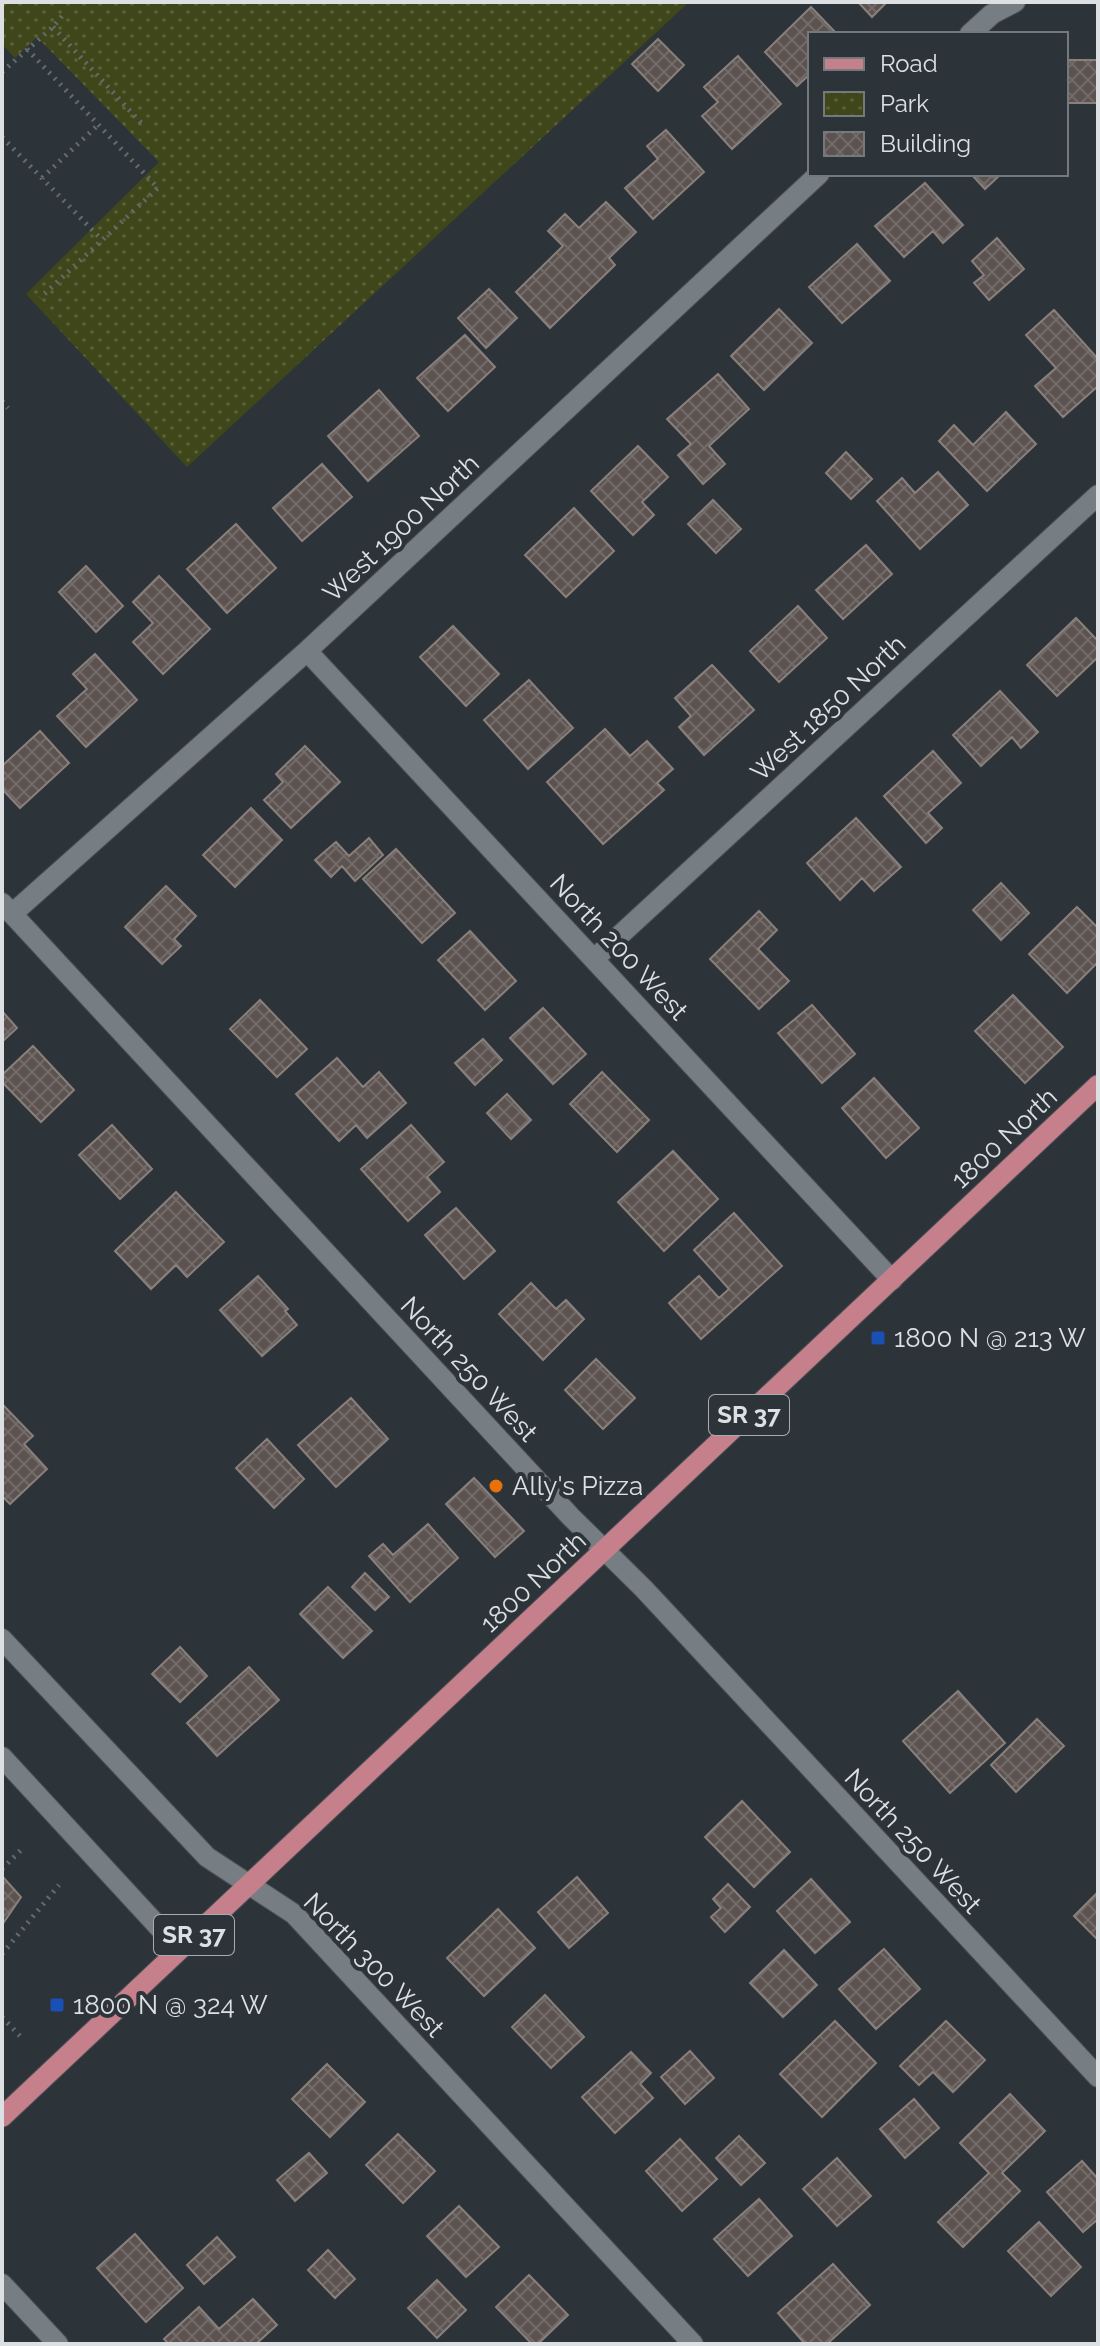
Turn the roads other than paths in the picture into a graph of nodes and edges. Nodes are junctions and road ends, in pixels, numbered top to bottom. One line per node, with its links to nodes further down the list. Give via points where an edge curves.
1 (1015, 2): 2 (street)
2 (972, 32)
3 (817, 176): 5 (street, West 1900 North)
4 (1098, 495): 7 (street, West 1850 North)
5 (307, 651): 6 (street, West 1900 North); 7 (street, North 200 West)
6 (7, 909): 10 (street, North 250 West)
7 (594, 959): 9 (street, North 200 West)
8 (1098, 1085): 9 (main road, 1800 North / SR 37)
9 (892, 1280): 10 (main road, 1800 North / SR 37)
10 (605, 1550): 13 (main road, 1800 North / SR 37); 15 (street, North 250 West)
11 (2, 1639): 13 (street, North 300 West, via 207,1857)
12 (2, 1757): 14 (street)
13 (248, 1884): 14 (main road, 1800 North / SR 37); 19 (street, North 300 West, via 294,1914)
14 (179, 1949): 16 (main road, 1800 North / SR 37)
15 (1098, 2077)
16 (2, 2117)
17 (2, 2284): 18 (street)
18 (58, 2344)
19 (693, 2344)

